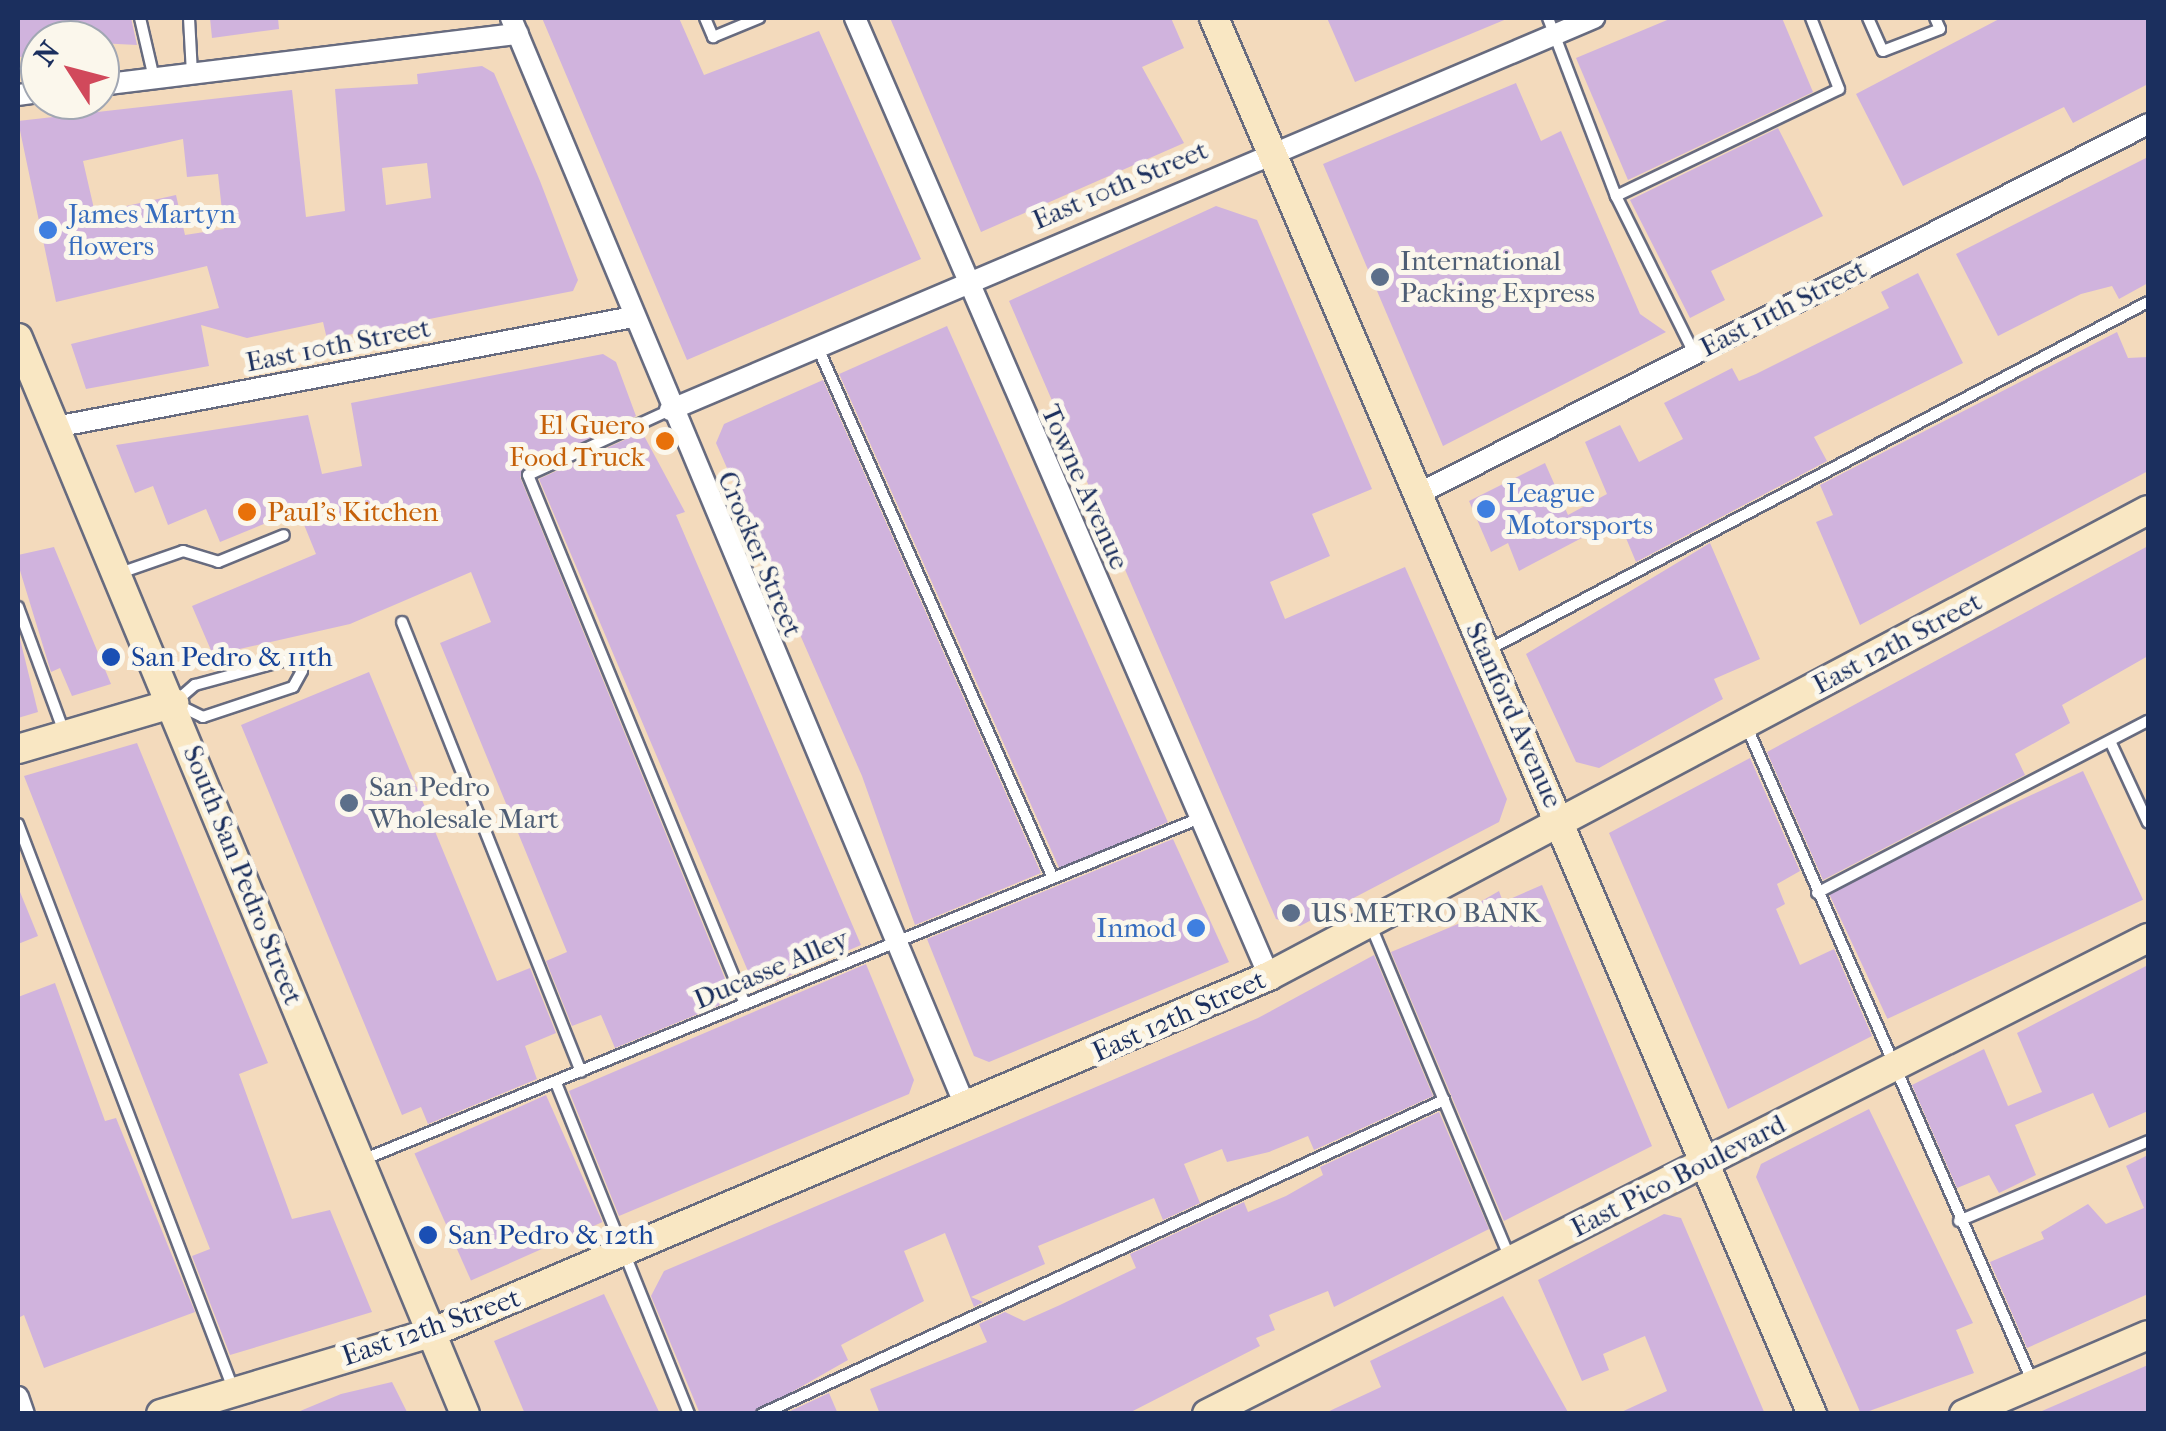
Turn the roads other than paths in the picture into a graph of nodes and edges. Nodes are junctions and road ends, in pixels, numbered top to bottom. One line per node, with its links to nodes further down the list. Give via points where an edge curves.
1 (140, 18): 14 (lane)
2 (189, 18): 13 (lane)
3 (705, 18): 4 (lane, via 713,37)
4 (759, 18)
5 (855, 18): 19 (street, Towne Avenue)
6 (1214, 18): 17 (street, Stanford Avenue)
7 (1594, 18): 12 (street, East 10th Street)
8 (1811, 18): 18 (lane, via 1838,89)
9 (1868, 18): 10 (lane, via 1883,51 1940,29)
10 (1936, 18)
11 (514, 26): 13 (street); 21 (street, Crocker Street)
12 (1551, 26): 17 (street, East 10th Street); 18 (lane)
13 (192, 73): 14 (street)
14 (154, 78): 15 (street)
15 (120, 82)
16 (2148, 124): 24 (street, East 11th Street)
17 (1269, 152): 19 (street, East 10th Street); 27 (street, Stanford Avenue)
18 (1616, 196): 24 (lane)
19 (965, 281): 23 (street, East 10th Street); 40 (street, Towne Avenue)
20 (2148, 302): 33 (lane)
21 (632, 317): 25 (street, Crocker Street); 26 (street, East 10th Street)
22 (18, 338): 26 (street, South San Pedro Street)
23 (818, 348): 25 (street, East 10th Street); 44 (lane)
24 (1694, 354): 27 (street, East 11th Street)
25 (670, 410): 48 (street, Crocker Street); 50 (lane, via 528,475)
26 (55, 426): 30 (street, South San Pedro Street)
27 (1418, 494): 33 (street, Stanford Avenue)
28 (2148, 510): 36 (street, East 12th Street)
29 (284, 535): 30 (lane, via 218,562 183,551)
30 (120, 573): 34 (street, South San Pedro Street)
31 (18, 607): 37 (lane)
32 (402, 622): 52 (lane)
33 (1485, 651): 41 (street, Stanford Avenue)
34 (174, 703): 34 (lane, via 203,717 293,687 302,671 278,662 195,685); 37 (street); 58 (street, South San Pedro Street)
35 (2148, 721): 38 (lane)
36 (1745, 724): 41 (street, East 12th Street); 45 (lane)
37 (66, 736): 39 (street)
38 (2110, 740): 43 (lane); 45 (lane)
39 (18, 749)
40 (1200, 818): 44 (lane, Ducasse Alley); 49 (street, Towne Avenue)
41 (1562, 823): 46 (street, East 12th Street); 57 (street, Stanford Avenue)
42 (18, 824): 65 (lane)
43 (2148, 824)
44 (1052, 876): 48 (lane, Ducasse Alley)
45 (1816, 893): 51 (lane)
46 (1371, 926): 49 (street, East 12th Street); 54 (lane)
47 (2148, 938): 51 (street, East Pico Boulevard)
48 (892, 942): 50 (lane, Ducasse Alley); 55 (street, Crocker Street)
49 (1270, 976): 55 (street, East 12th Street)
50 (745, 1004): 52 (lane, Ducasse Alley)
51 (1890, 1068): 57 (street, East Pico Boulevard); 59 (lane)
52 (581, 1072): 53 (lane, Ducasse Alley)
53 (556, 1083): 58 (lane, Ducasse Alley); 60 (lane)
54 (1444, 1100): 61 (lane); 71 (lane)
55 (966, 1108): 60 (street, East 12th Street)
56 (2148, 1141): 59 (lane)
57 (1709, 1160): 61 (street, East Pico Boulevard); 73 (street, Stanford Avenue)
58 (359, 1161): 62 (street, South San Pedro Street)
59 (1959, 1220): 64 (lane)
60 (622, 1256): 62 (street, East 12th Street); 70 (lane)
61 (1512, 1261): 72 (street, East Pico Boulevard)
62 (431, 1333): 65 (street, East 12th Street); 69 (street, South San Pedro Street)
63 (2148, 1334): 64 (street)
64 (2034, 1384): 74 (street)
65 (234, 1392): 68 (street, East 12th Street)
66 (18, 1397): 67 (street)
67 (24, 1414)
68 (161, 1414)
69 (465, 1414)
70 (689, 1414)
71 (762, 1414)
72 (1208, 1414)
73 (1812, 1414)
74 (1964, 1414)

